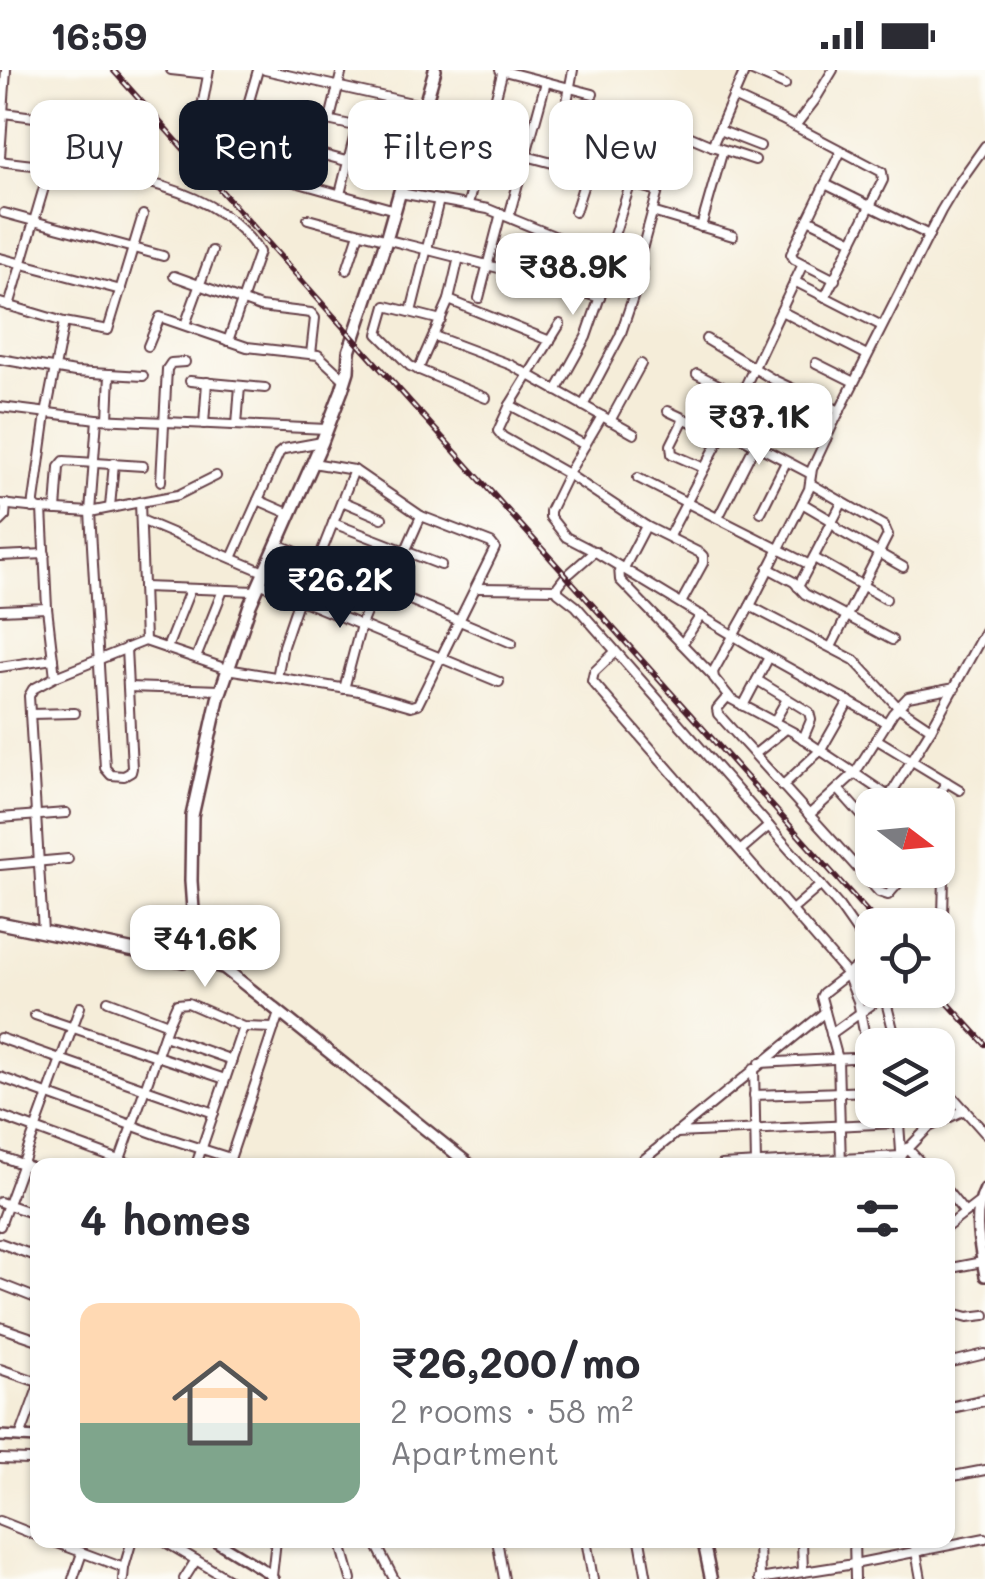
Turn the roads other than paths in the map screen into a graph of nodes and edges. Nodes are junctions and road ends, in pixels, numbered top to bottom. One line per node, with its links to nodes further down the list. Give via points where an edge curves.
1 (6, 70): 22 (street)
2 (171, 70): 10 (street)
3 (261, 70): 12 (street); 18 (street)
4 (342, 70): 12 (street)
5 (435, 70): 20 (main road)
6 (502, 70): 11 (street); 53 (street)
7 (573, 70): 14 (street)
8 (747, 70): 13 (street); 16 (street)
9 (834, 70): 27 (street)
10 (209, 72): 17 (street)
11 (546, 82): 14 (street); 29 (street)
12 (338, 86): 19 (street); 24 (street)
13 (785, 86)
14 (570, 88): 15 (street); 21 (street)
15 (592, 94)
16 (732, 97): 27 (street); 28 (street)
17 (203, 100)
18 (249, 100)
19 (406, 100)
20 (427, 100)
21 (568, 100)
22 (4, 113): 23 (street); 26 (street)
23 (30, 116)
24 (330, 119): 25 (street)
25 (348, 124)
26 (1, 125): 36 (street)
27 (793, 125): 34 (street)
28 (718, 130): 30 (street); 31 (street)
29 (529, 145)
30 (712, 146): 33 (street); 49 (street, via 679,132)
31 (760, 146)
32 (985, 146): 66 (street)
33 (723, 150): 37 (street); 64 (street)
34 (840, 151): 40 (street); 54 (street, via 882,172)
35 (328, 156): 38 (street)
36 (0, 159): 39 (street)
37 (755, 160)
38 (348, 161): 50 (street)
39 (30, 164)
40 (825, 184): 54 (street); 62 (street)
41 (159, 187): 91 (street, via 209,204 258,252)
42 (43, 190): 63 (street)
43 (325, 190): 50 (street)
44 (401, 190): 51 (main road)
45 (514, 190): 60 (street)
46 (582, 190): 56 (street)
47 (628, 190): 73 (street)
48 (651, 190): 49 (street)
49 (658, 192): 57 (street)
50 (340, 194): 55 (street)
51 (400, 194): 52 (street); 55 (main road)
52 (439, 200): 53 (street); 71 (street)
53 (468, 204): 60 (street)
54 (870, 206): 66 (street); 69 (street)
55 (395, 210): 68 (main road)
56 (575, 212)
57 (652, 212): 64 (street); 79 (street)
58 (4, 213): 63 (street)
59 (143, 215): 70 (street)
60 (505, 215): 73 (street); 78 (street)
61 (308, 219): 65 (street)
62 (808, 219): 69 (street); 80 (street, via 792,254)
63 (34, 222): 70 (street); 77 (street)
64 (701, 227): 67 (street)
65 (359, 233): 68 (street); 81 (street)
66 (929, 235): 99 (street)
67 (732, 236)
68 (386, 240): 71 (street); 118 (main road)
69 (853, 241): 83 (street)
70 (133, 248): 74 (street); 86 (street)
71 (427, 248): 75 (street); 94 (street)
72 (212, 250): 85 (street)
73 (611, 255): 79 (street); 89 (street)
74 (163, 256)
75 (459, 256): 78 (street); 90 (street)
76 (0, 258): 77 (street)
77 (22, 264): 86 (street); 92 (street)
78 (488, 264): 88 (street); 89 (street)
79 (638, 264): 128 (street, via 642,272 620,336)
80 (802, 264): 83 (street); 84 (street)
81 (347, 270)
82 (174, 276): 85 (street)
83 (835, 280): 87 (street)
84 (794, 281): 87 (street); 93 (street)
85 (199, 286): 91 (street); 98 (street)
86 (121, 290): 96 (street, via 108,330)
87 (825, 297): 99 (street)
88 (479, 298)
89 (600, 298): 124 (street)
90 (448, 300): 95 (street); 103 (street)
91 (243, 301): 102 (street); 105 (street, via 314,314)
92 (4, 304): 96 (street)
93 (781, 310): 106 (street); 112 (street)
94 (411, 312): 95 (street); 113 (street, via 386,306 378,334)
95 (441, 320): 100 (street)
96 (64, 322): 111 (street)
97 (560, 324): 103 (street)
98 (184, 325): 102 (street); 104 (street, via 160,317)
99 (882, 326): 106 (street)
100 (434, 336): 113 (street); 115 (street)
101 (706, 339): 112 (street)
102 (228, 340): 105 (street)
103 (550, 341): 115 (street)
104 (148, 346)
105 (311, 354): 118 (street)
106 (868, 356): 121 (street)
107 (0, 359): 111 (street)
108 (185, 362): 137 (street, via 168,369)
109 (816, 363): 121 (street)
110 (641, 364): 135 (street)
111 (56, 368): 114 (street); 132 (street)
112 (754, 368): 125 (street); 131 (street)
113 (418, 370): 126 (street)
114 (110, 374): 117 (street); 136 (street)
115 (529, 374): 124 (street); 127 (street)
116 (696, 374): 125 (street)
117 (143, 376)
118 (345, 380): 142 (main road)
119 (190, 381): 120 (street)
120 (207, 382): 122 (street); 138 (street)
121 (854, 382): 131 (street)
122 (240, 386): 123 (street); 139 (street)
123 (265, 388)
124 (556, 391): 128 (street)
125 (740, 397): 140 (street); 143 (street)
126 (486, 398)
127 (510, 406): 144 (street); 153 (street, via 500,434)
128 (583, 406): 135 (street)
129 (0, 407): 132 (street)
130 (668, 411): 133 (street)
131 (840, 412): 143 (street)
132 (46, 414): 134 (street); 166 (street)
133 (684, 418): 140 (street); 151 (street, via 672,454)
134 (97, 419): 136 (street); 146 (street)
135 (606, 419): 141 (street); 144 (street)
136 (108, 420): 137 (street)
137 (165, 422): 138 (street); 157 (street)
138 (204, 424): 139 (street)
139 (237, 425): 142 (street)
140 (723, 433): 145 (street); 151 (street)
141 (634, 434)
142 (325, 436): 149 (main road); 158 (street, via 281,450)
143 (826, 439): 156 (street)
144 (585, 445): 153 (street)
145 (755, 445): 147 (street); 173 (street)
146 (94, 461): 148 (street); 167 (street, via 61,462); 168 (street)
147 (786, 462): 156 (street); 169 (street)
148 (114, 463): 150 (street); 165 (street)
149 (312, 463): 152 (street); 170 (main road)
150 (143, 466)
151 (704, 468): 161 (street)
152 (354, 470): 159 (street); 171 (street)
153 (568, 474): 178 (street); 181 (street, via 550,517)
154 (216, 476): 160 (street, via 178,495)
155 (638, 478): 161 (street)
156 (811, 479): 162 (street); 163 (street)
157 (161, 481)
158 (258, 500): 170 (street); 187 (street)
159 (342, 501): 172 (street); 177 (street)
160 (140, 502): 165 (street); 174 (street)
161 (686, 502): 173 (street); 179 (street)
162 (802, 503): 176 (street); 182 (street)
163 (842, 503): 176 (street); 185 (street, via 884,526 888,536)
164 (3, 504): 166 (street); 175 (street)
165 (110, 506): 168 (street)
166 (38, 508): 167 (street); 184 (street)
167 (56, 510): 168 (street)
168 (90, 512): 227 (street)
169 (761, 512)
170 (290, 514): 180 (main road)
171 (421, 516): 183 (street); 199 (street, via 494,546)
172 (382, 518)
173 (718, 518): 182 (street)
174 (140, 520): 187 (street); 198 (street)
175 (0, 522)
176 (832, 522): 185 (street); 189 (street)
177 (333, 524): 183 (street); 188 (street)
178 (646, 526): 179 (street); 193 (street)
179 (669, 536): 205 (street, via 704,559)
180 (276, 544): 188 (street); 194 (main road)
181 (588, 548): 193 (street); 202 (street)
182 (778, 549): 189 (street); 192 (street)
183 (406, 552): 190 (street)
184 (44, 554): 186 (street); 207 (street)
185 (880, 554): 191 (street); 196 (street)
186 (0, 556)
187 (232, 558): 194 (street)
188 (318, 561): 195 (street)
189 (812, 562): 196 (street); 197 (street)
190 (441, 566)
191 (903, 567)
192 (768, 568): 197 (street); 206 (street)
193 (621, 569): 205 (street); 218 (street, via 620,580)
194 (260, 582): 201 (street); 204 (street); 229 (main road)
195 (377, 586): 211 (street); 212 (street)
196 (863, 586): 203 (street); 210 (street)
197 (798, 587): 210 (street)
198 (143, 588): 200 (street); 216 (street)
199 (476, 588): 202 (street); 211 (street)
200 (190, 590): 201 (street); 220 (street)
201 (223, 590): 223 (street)
202 (560, 593): 222 (street)
203 (886, 599)
204 (300, 600): 212 (street); 232 (street)
205 (681, 604): 209 (street)
206 (750, 606): 214 (street); 221 (street)
207 (48, 608): 208 (street); 226 (street)
208 (0, 610)
209 (701, 614): 214 (street); 218 (street)
210 (847, 616): 215 (street); 221 (street)
211 (459, 621): 217 (street); 224 (street)
212 (361, 624): 224 (street); 237 (street)
213 (985, 631): 236 (street)
214 (734, 635): 225 (street); 230 (street)
215 (892, 640)
216 (145, 641): 219 (street); 220 (street)
217 (512, 644)
218 (682, 644): 230 (street)
219 (126, 648): 227 (street); 235 (street)
220 (166, 648): 223 (street)
221 (832, 648): 243 (street, via 857,663)
222 (615, 652): 268 (street); 269 (street, via 592,681)
223 (196, 658): 229 (street)
224 (441, 658): 234 (street); 237 (street, via 415,706)
225 (769, 658): 233 (street); 241 (street)
226 (53, 659): 228 (street); 231 (street)
227 (98, 660): 231 (street); 235 (street, via 105,768 111,775 128,775 132,768)
228 (0, 668)
229 (228, 669): 232 (street); 238 (main road)
230 (712, 675): 239 (street)
231 (55, 677): 244 (street, via 30,692)
232 (277, 678): 237 (street)
233 (757, 680): 240 (street); 242 (street)
234 (499, 682)
235 (128, 687): 238 (street)
236 (955, 688): 243 (street, via 912,696); 249 (street)
237 (344, 689)
238 (221, 690): 279 (main road, via 192,816)
239 (728, 696): 242 (street); 253 (street, via 718,714)
240 (788, 699): 246 (street); 250 (street, via 811,716)
241 (850, 701): 247 (street); 252 (street)
242 (742, 706): 246 (street)
243 (898, 707): 247 (street); 249 (street)
244 (30, 714): 245 (street); 266 (street)
245 (75, 714)
246 (774, 722): 248 (street)
247 (887, 723): 251 (street)
248 (786, 728): 250 (street); 253 (street)
249 (932, 729): 254 (street)
250 (803, 739): 252 (street)
251 (876, 739): 254 (street); 255 (street)
252 (821, 750): 255 (street); 257 (street)
253 (755, 754): 257 (street)
254 (912, 761): 256 (street); 259 (street)
255 (855, 773): 258 (street); 261 (street)
256 (947, 782): 260 (street); 262 (street)
257 (782, 786): 265 (street)
258 (878, 788)
259 (895, 788)
260 (943, 788)
261 (838, 789): 263 (street); 265 (street)
262 (960, 790)
263 (855, 805)
264 (66, 813): 266 (street)
265 (809, 814): 270 (street)
266 (36, 815): 267 (street); 272 (street)
267 (0, 818)
268 (769, 826): 269 (street); 274 (street)
269 (741, 850): 275 (street)
270 (855, 858)
271 (68, 859): 272 (street)
272 (39, 862): 273 (street); 278 (street)
273 (0, 864)
274 (822, 885): 275 (street); 277 (street)
275 (792, 910): 281 (street)
276 (0, 922): 278 (main road)
277 (855, 928)
278 (43, 932): 279 (main road)
279 (192, 959): 286 (main road, via 224,968)
280 (855, 967): 281 (street)
281 (846, 974): 285 (street, via 823,993); 287 (street)
282 (108, 1001): 289 (street)
283 (80, 1007): 291 (street)
284 (866, 1008): 287 (street)
285 (825, 1012): 294 (street); 302 (street)
286 (279, 1013): 292 (street); 330 (main road)
287 (860, 1013): 293 (street); 294 (street)
288 (35, 1015): 291 (street)
289 (168, 1024): 290 (street, via 182,1002); 295 (street)
290 (243, 1027): 292 (street); 301 (street)
291 (72, 1028): 297 (street); 299 (street)
292 (274, 1028): 329 (street)
293 (864, 1028)
294 (831, 1034): 300 (street)
295 (164, 1036): 297 (street); 301 (street)
296 (0, 1038): 299 (street)
297 (157, 1056): 304 (street); 305 (street)
298 (855, 1058): 300 (street)
299 (61, 1059): 305 (street); 308 (street)
300 (838, 1059): 302 (street); 307 (street)
301 (232, 1060): 304 (street)
302 (757, 1066): 309 (street); 320 (street)
303 (0, 1077): 308 (street)
304 (226, 1079): 312 (street)
305 (145, 1090): 312 (street); 316 (street)
306 (855, 1092): 307 (street)
307 (838, 1093): 309 (street); 315 (street)
308 (47, 1094): 316 (street); 318 (street)
309 (754, 1095): 319 (street)
310 (955, 1100): 311 (street)
311 (965, 1110): 321 (street); 324 (street, via 929,1127)
312 (214, 1112): 322 (street)
313 (0, 1116): 318 (street)
314 (855, 1124): 315 (street)
315 (839, 1125): 319 (street); 333 (street)
316 (132, 1126): 322 (street); 326 (street)
317 (899, 1128): 324 (street)
318 (35, 1129): 325 (street); 334 (street)
319 (754, 1129): 320 (street); 332 (street)
320 (676, 1132): 331 (street)
321 (985, 1133)
322 (202, 1148): 327 (street); 328 (street)
323 (0, 1156): 334 (street)
324 (903, 1156)
325 (107, 1158)
326 (121, 1158)
327 (198, 1158)
328 (221, 1158)
329 (230, 1158)
330 (461, 1158)
331 (645, 1158)
332 (756, 1158)
333 (841, 1158)
334 (22, 1164): 335 (street); 338 (street)
335 (30, 1167)
336 (985, 1189): 339 (street)
337 (955, 1201): 341 (street)
338 (4, 1203): 340 (street); 343 (street)
339 (978, 1203): 341 (street); 346 (street)
340 (30, 1212)
341 (965, 1213): 342 (street)
342 (955, 1221)
343 (0, 1226)
344 (0, 1243): 345 (street)
345 (30, 1254)
346 (982, 1262): 347 (street); 348 (street)
347 (955, 1267)
348 (985, 1276)
349 (0, 1284): 350 (street)
350 (30, 1296)
351 (955, 1314): 352 (street)
352 (985, 1315)
353 (0, 1327): 354 (street)
354 (30, 1337)
355 (985, 1354): 356 (street)
356 (955, 1361)
357 (0, 1368): 358 (street)
358 (30, 1381)
359 (985, 1400): 360 (street)
360 (955, 1406)
361 (30, 1408): 363 (street)
362 (0, 1436): 363 (street)
363 (20, 1437): 364 (street)
364 (30, 1438)
365 (0, 1459): 366 (street)
366 (30, 1460)
367 (985, 1470): 368 (street)
368 (955, 1476)
369 (0, 1521): 370 (street)
370 (30, 1533)
371 (985, 1538): 372 (street)
372 (955, 1544)
373 (70, 1548): 390 (street)
374 (130, 1548): 393 (street)
375 (176, 1548): 391 (street)
376 (226, 1548): 395 (street)
377 (275, 1548): 395 (street)
378 (343, 1548): 400 (street)
379 (378, 1548): 401 (street)
380 (498, 1548): 402 (street)
381 (587, 1548): 403 (street)
382 (641, 1548): 404 (street)
383 (705, 1548): 405 (main road)
384 (759, 1548): 406 (street)
385 (802, 1548): 394 (street)
386 (854, 1548): 392 (street)
387 (915, 1548): 389 (street)
388 (936, 1548): 389 (street)
389 (916, 1552): 392 (street); 408 (street)
390 (82, 1553): 393 (street); 396 (street)
391 (196, 1560): 398 (street); 399 (street)
392 (854, 1564): 394 (street); 407 (street)
393 (124, 1568): 397 (street)
394 (803, 1572): 406 (street)
395 (272, 1578)
396 (73, 1579)
397 (124, 1579)
398 (184, 1579)
399 (228, 1579)
400 (352, 1579)
401 (394, 1579)
402 (504, 1579)
403 (593, 1579)
404 (647, 1579)
405 (711, 1579)
406 (760, 1579)
407 (855, 1579)
408 (920, 1579)

